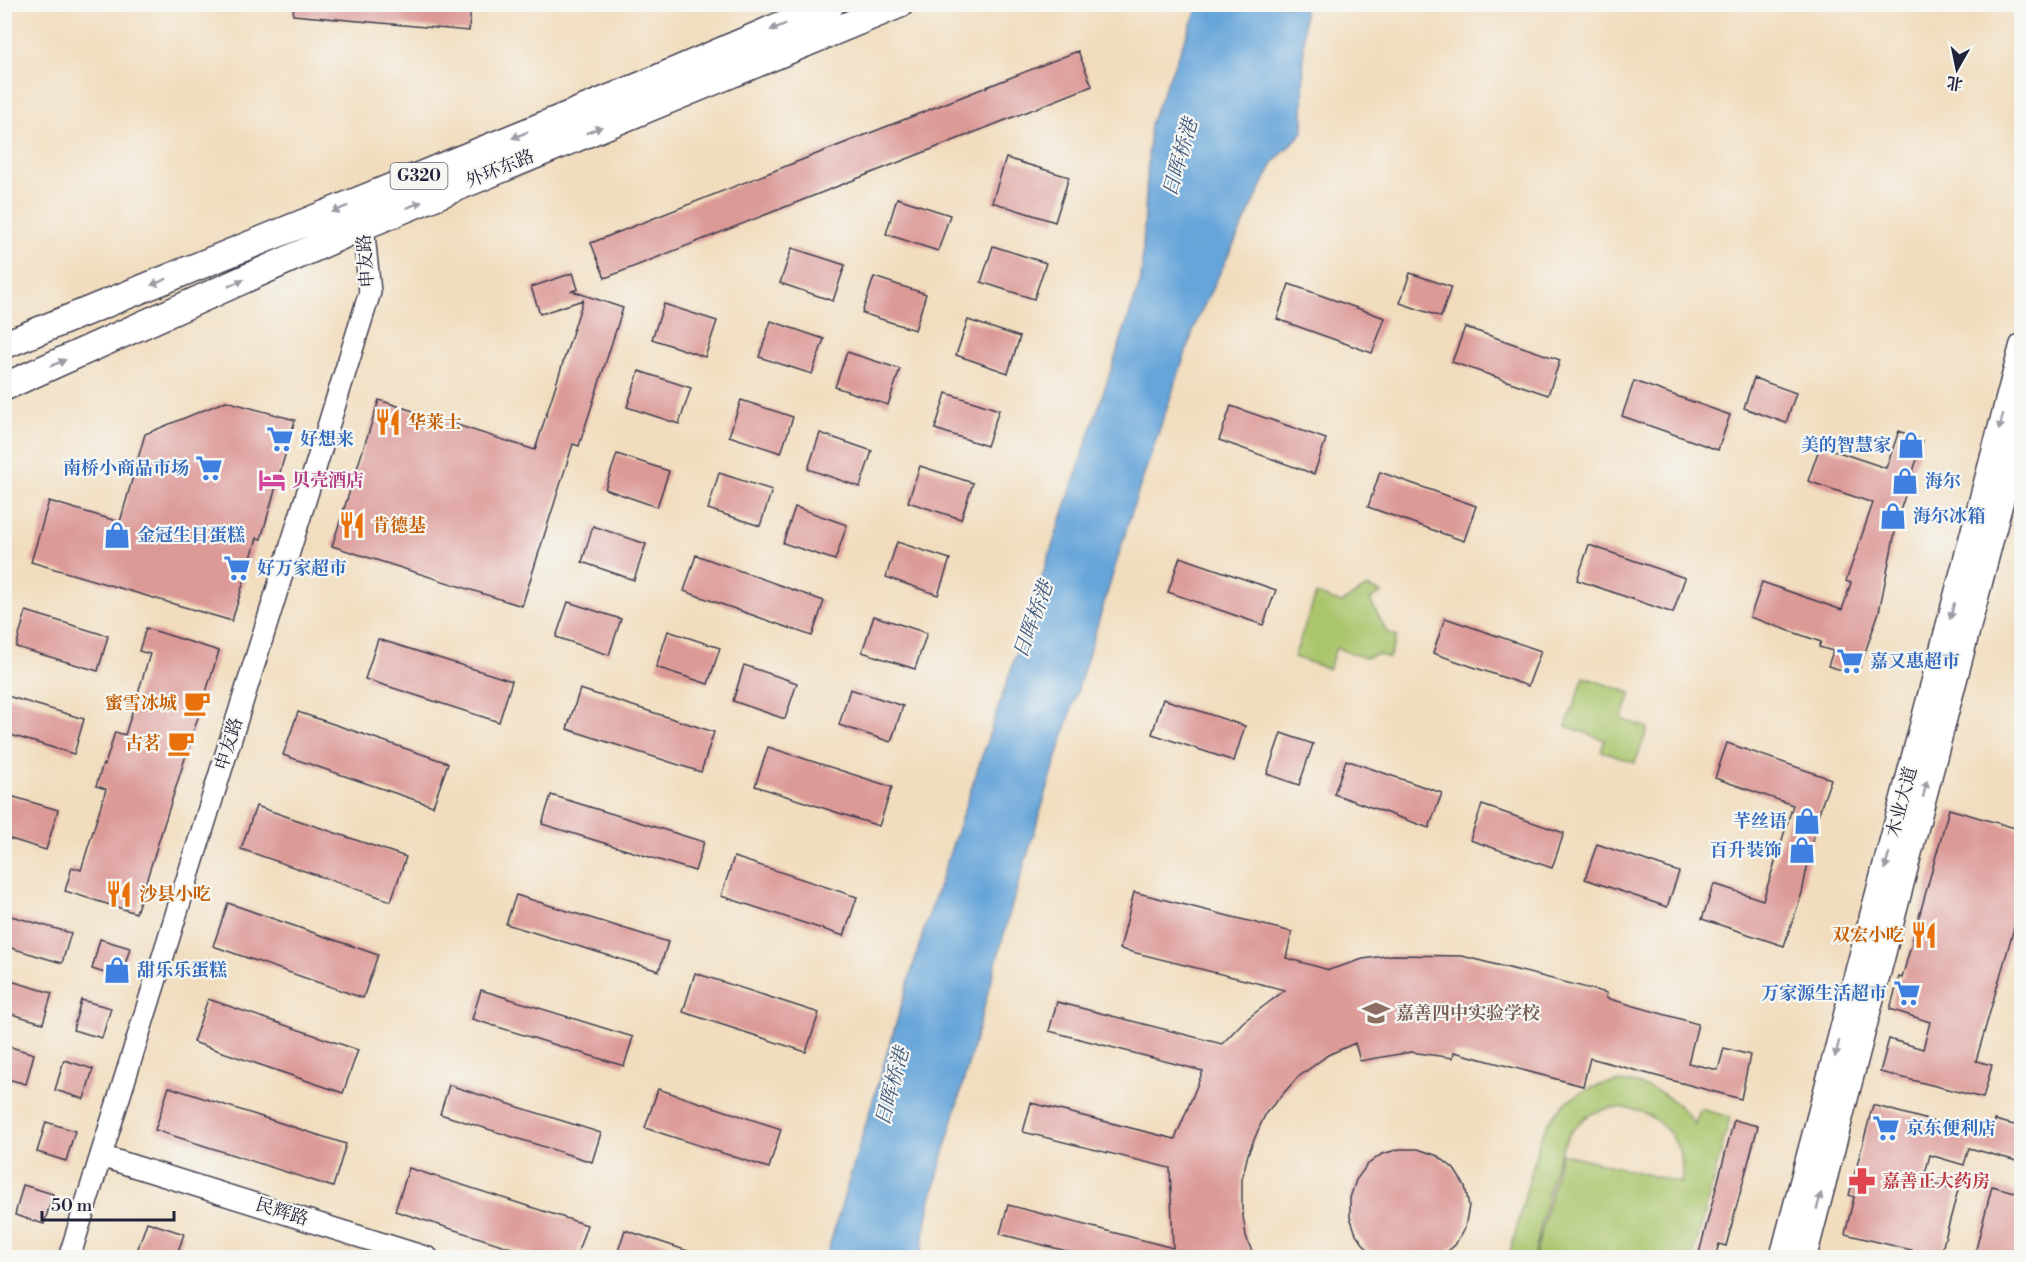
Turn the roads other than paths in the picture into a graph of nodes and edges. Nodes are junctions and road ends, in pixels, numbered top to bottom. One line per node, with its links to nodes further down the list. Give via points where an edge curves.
1 (831, 4): 4 (highway, 外环东路 / G320, one-way to 4)
2 (900, 4): 3 (highway, 外环东路, one-way to 2)
3 (363, 226): 6 (highway, 外环东路, one-way to 3); 8 (street, 申友路, via 370,292)
4 (4, 345)
5 (2022, 346): 11 (main road, 木业大道, one-way to 11)
6 (4, 387)
7 (2022, 421): 12 (main road, 木业大道, one-way to 7)
8 (101, 1156): 9 (street, 申友路); 10 (street, 民辉路)
9 (69, 1257)
10 (428, 1257)
11 (1782, 1257)
12 (1804, 1257)

